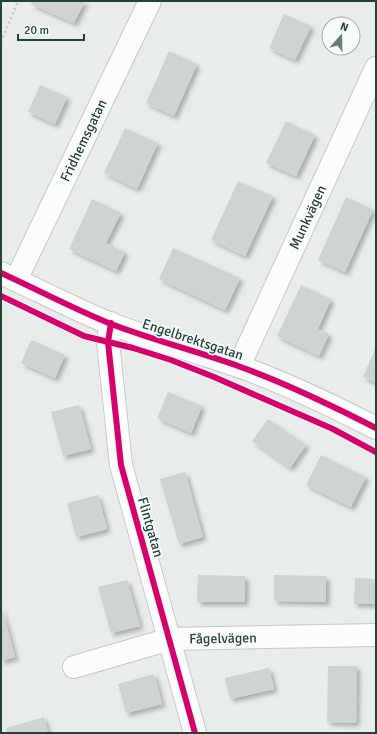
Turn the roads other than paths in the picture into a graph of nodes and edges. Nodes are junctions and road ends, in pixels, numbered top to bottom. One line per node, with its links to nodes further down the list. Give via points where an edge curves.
1 (150, 1): 3 (street, Fridhemsgatan)
2 (376, 68): 5 (street, Munkvägen)
3 (9, 277): 4 (street, Engelbrektsgatan)
4 (110, 324): 5 (street, Engelbrektsgatan); 8 (street, Flintgatan, via 108,342 121,465)
5 (239, 366): 6 (street, Engelbrektsgatan, via 322,400)
6 (376, 428)
7 (376, 635): 8 (street, Fågelvägen)
8 (170, 639): 9 (street, Fågelvägen); 10 (street, Flintgatan)
9 (74, 668)
10 (194, 733)

